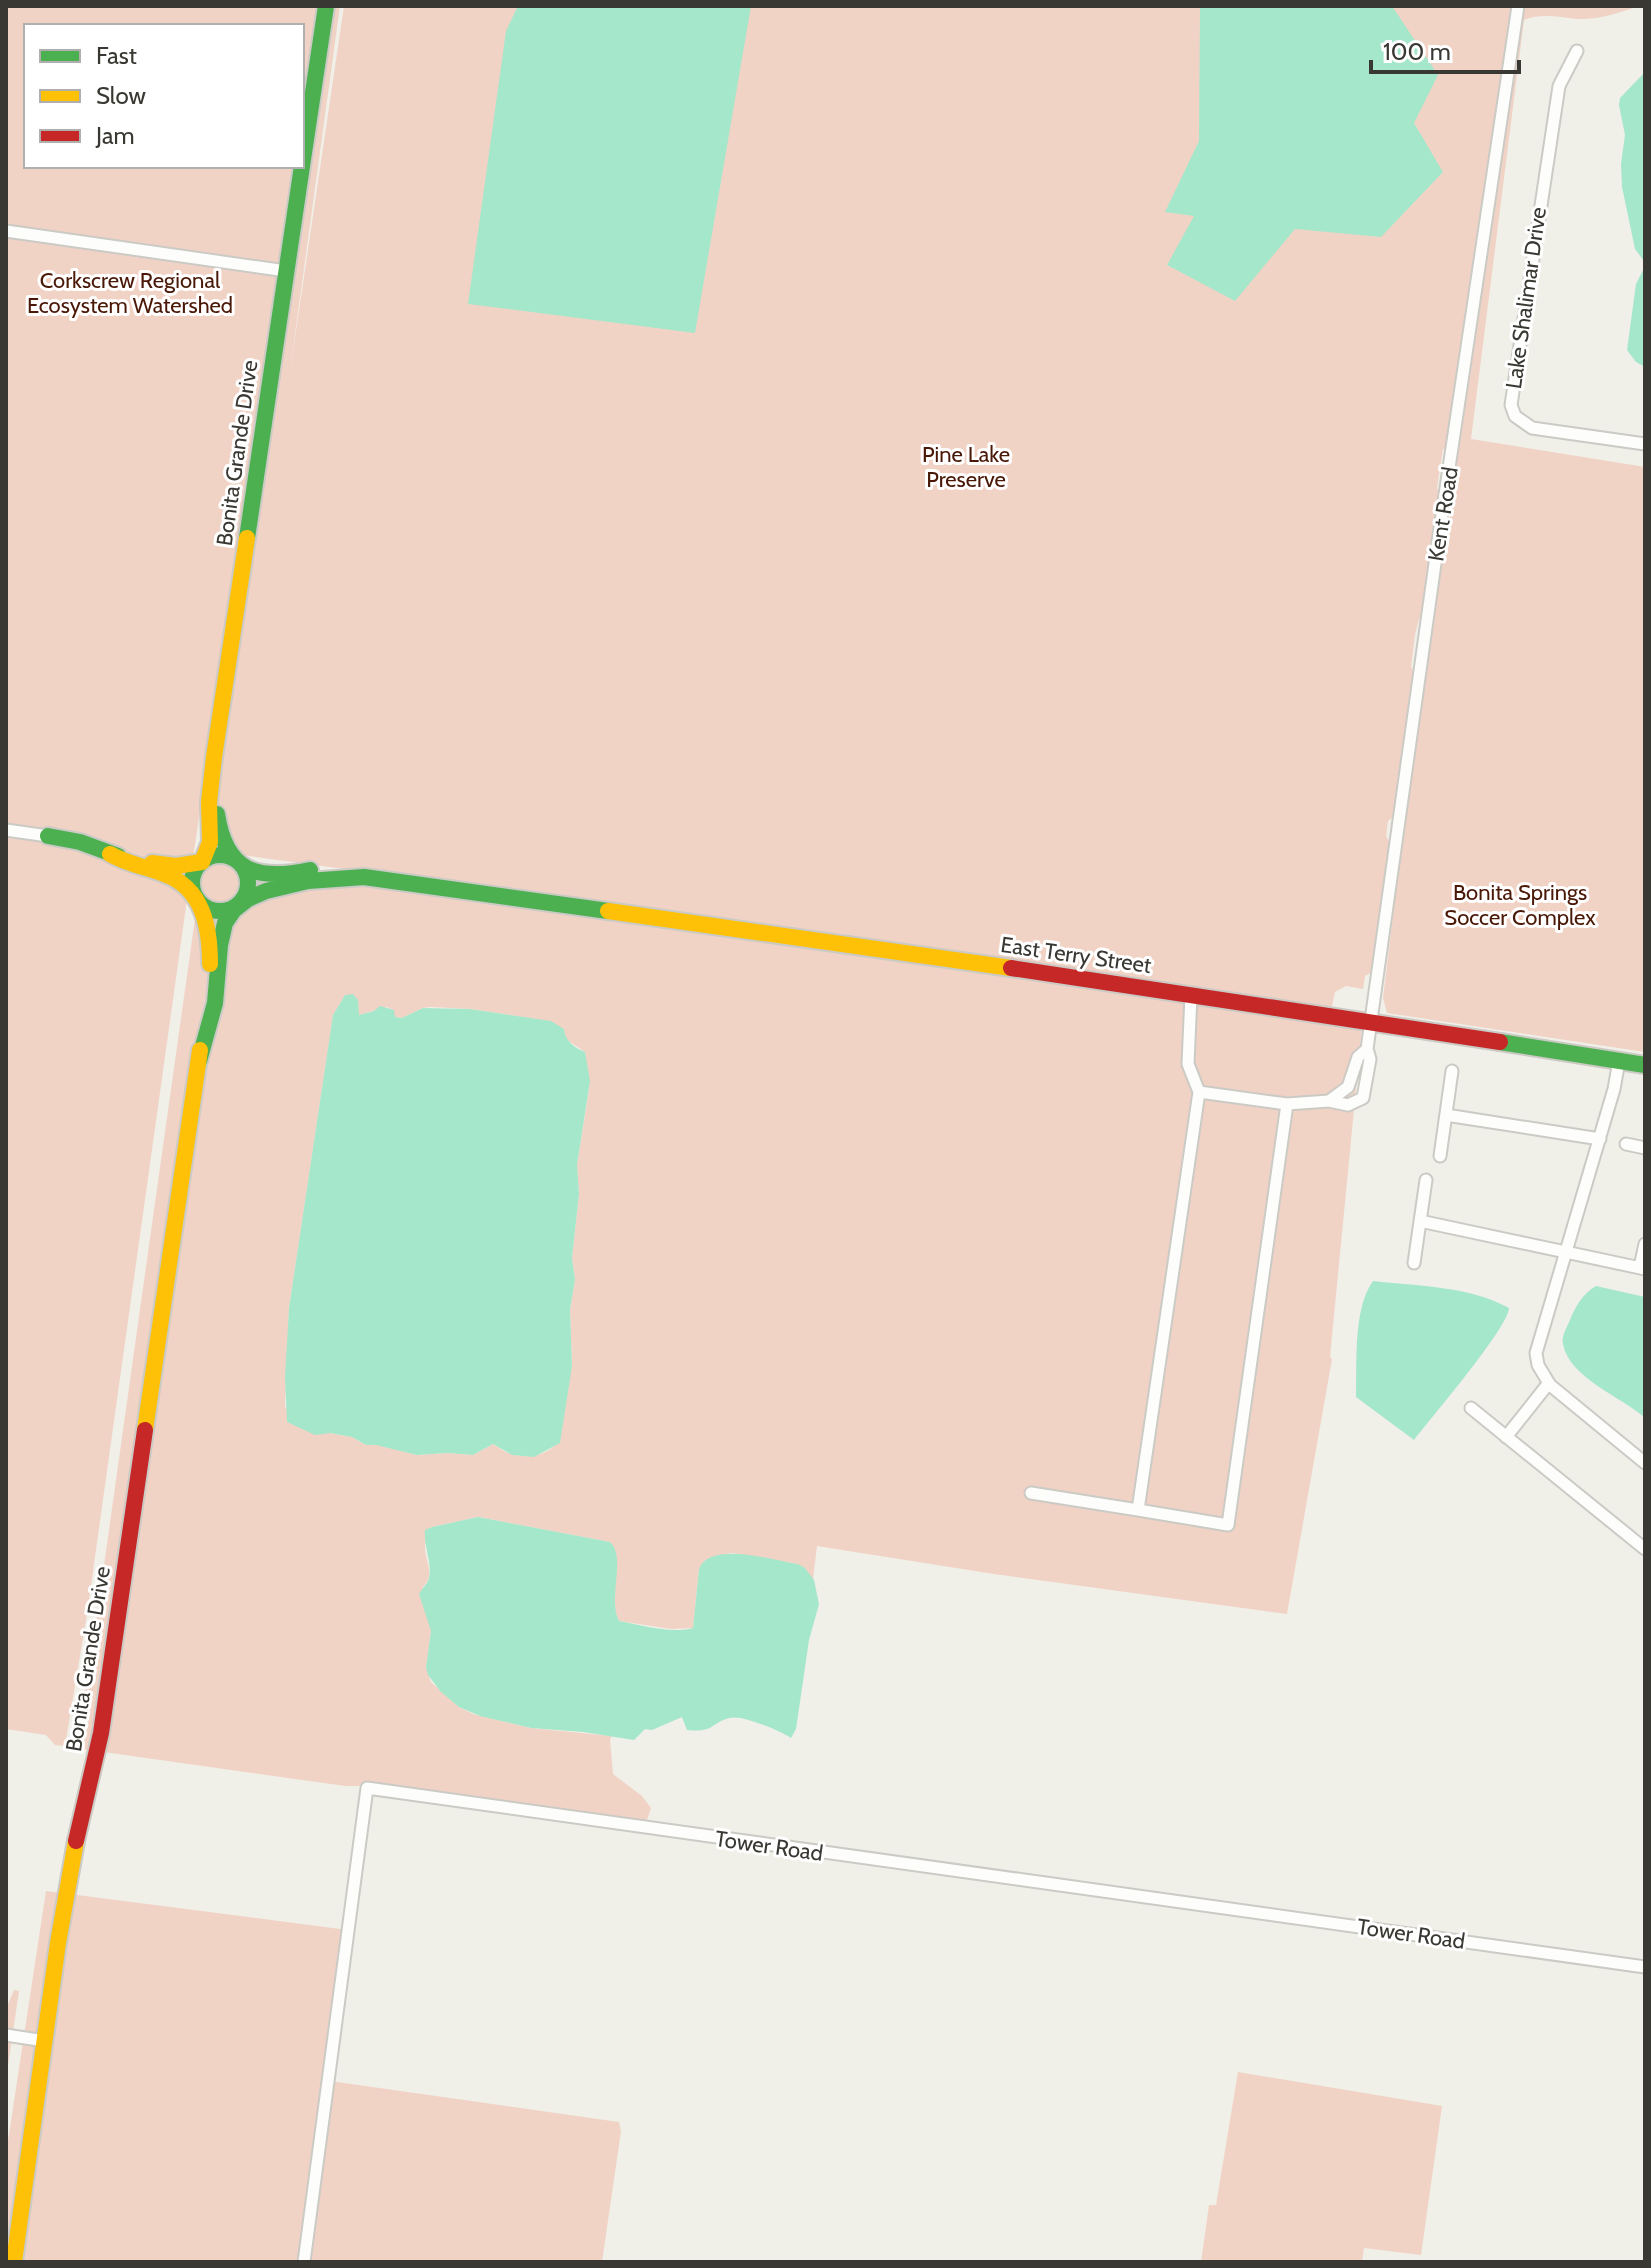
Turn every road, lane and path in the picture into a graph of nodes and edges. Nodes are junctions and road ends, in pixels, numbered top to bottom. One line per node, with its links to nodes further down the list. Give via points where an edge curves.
1 (326, 6): 4 (street, Bonita Grande Drive)
2 (1518, 6): 19 (street, Kent Road)
3 (1577, 51): 8 (street, Lake Shalimar Drive, via 1559,86 1511,405 1515,416 1532,428)
4 (304, 153)
5 (302, 168): 7 (street, Bonita Grande Drive)
6 (6, 231): 7 (street)
7 (286, 271): 9 (street, Bonita Grande Drive)
8 (1645, 444)
9 (215, 751): 13 (street, Bonita Grande Drive, via 210,842); 14 (street, Bonita Grande Drive, via 217,820)
10 (6, 830): 11 (street)
11 (48, 836): 12 (street)
12 (110, 854): 13 (street, via 165,866); 15 (street, via 177,879)
13 (202, 862): 14 (street, via 224,855); 15 (street, via 193,877)
14 (240, 862): 16 (street, East Terry Street, via 257,874 360,868); 17 (street, via 248,884)
15 (195, 894): 17 (street, via 217,910); 21 (street, Bonita Grande Drive, via 210,948)
16 (500, 896): 17 (street, East Terry Street, via 340,877 274,888); 18 (street, East Terry Street)
17 (238, 904): 21 (street, Bonita Grande Drive, via 225,922 215,1003)
18 (1191, 995): 19 (street, East Terry Street); 26 (street, via 1188,1064)
19 (1373, 1023): 20 (street, Kent Road); 22 (street, East Terry Street)
20 (1367, 1049): 25 (street); 29 (street, via 1363,1098)
21 (199, 1061): 50 (street, Bonita Grande Drive, via 101,1733 77,1833)
22 (1619, 1061): 23 (street, East Terry Street); 31 (street)
23 (1645, 1065)
24 (1452, 1071): 30 (street)
25 (1341, 1091): 27 (street); 29 (street)
26 (1199, 1092): 28 (street); 46 (street)
27 (1329, 1101): 28 (street); 29 (street)
28 (1287, 1104): 46 (street, via 1228,1525)
29 (1351, 1104)
30 (1446, 1115): 31 (street); 34 (street)
31 (1600, 1139): 38 (street)
32 (1626, 1144): 33 (street)
33 (1645, 1148)
34 (1440, 1156)
35 (1426, 1180): 36 (street)
36 (1420, 1221): 38 (street); 39 (street)
37 (1645, 1244): 40 (street)
38 (1566, 1250): 40 (street); 41 (street, via 1537,1341 1538,1365)
39 (1414, 1263)
40 (1642, 1268)
41 (1548, 1384): 43 (street); 44 (street)
42 (1471, 1408): 43 (street)
43 (1506, 1437): 47 (street)
44 (1645, 1463)
45 (1031, 1493): 46 (street)
46 (1138, 1510)
47 (1645, 1549)
48 (1645, 1967): 52 (street, Tower Road, via 367,1788)
49 (6, 2035): 50 (street)
50 (45, 2041): 51 (street, Bonita Grande Drive)
51 (14, 2262)
52 (304, 2262)

